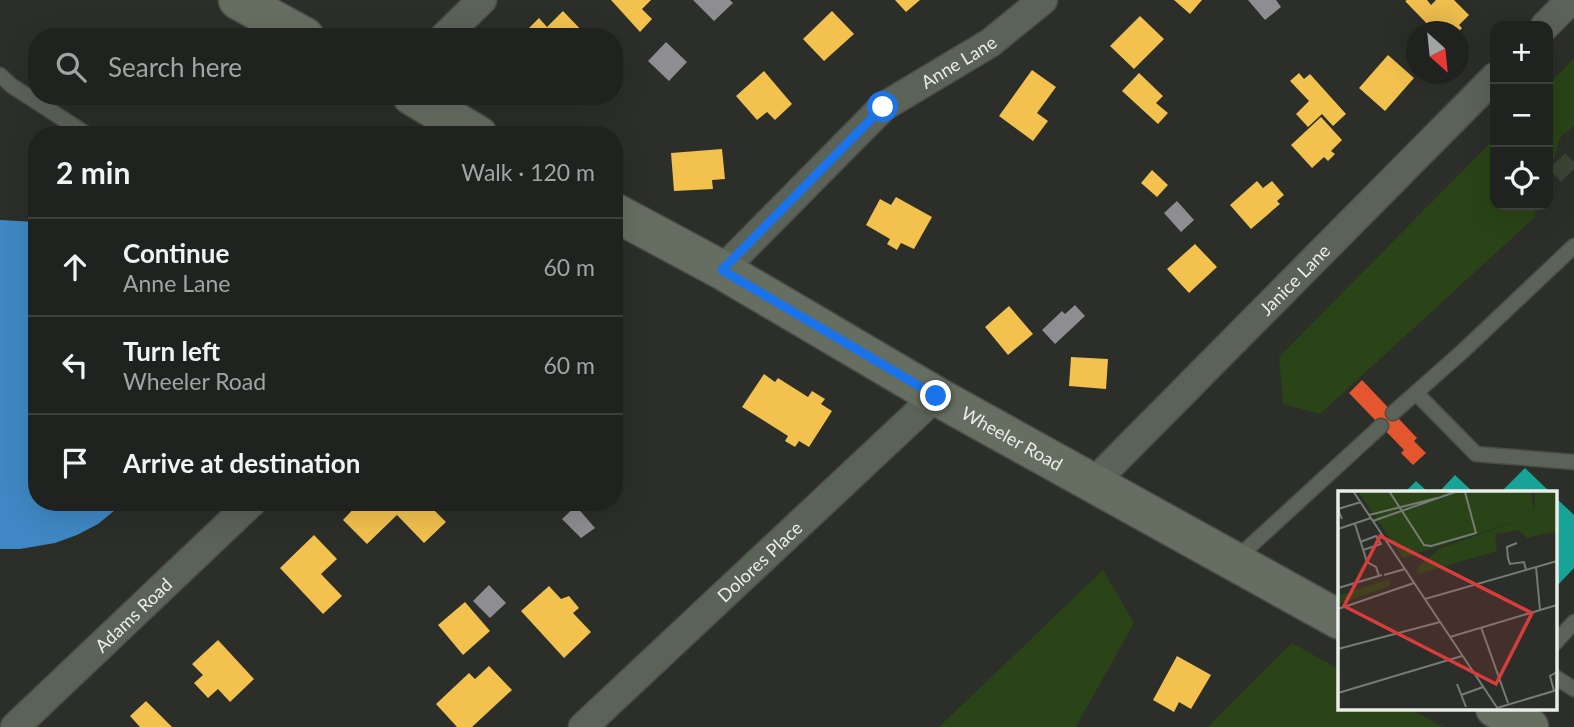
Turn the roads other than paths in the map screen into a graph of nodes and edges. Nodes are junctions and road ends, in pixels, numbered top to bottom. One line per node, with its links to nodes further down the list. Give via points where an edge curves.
1 (238, 0): 6 (main road)
2 (482, 0): 7 (street)
3 (1043, 0): 17 (street, Anne Lane, via 990,43 883,107)
4 (1571, 0): 5 (street)
5 (1550, 21)
6 (289, 28)
7 (453, 28)
8 (0, 75): 10 (lane)
9 (1490, 82): 23 (street, Janice Lane)
10 (28, 96)
11 (41, 105): 13 (lane)
12 (427, 105): 14 (main road)
13 (74, 126)
14 (463, 126)
15 (623, 217): 17 (main road, Wheeler Road)
16 (1574, 246): 18 (lane)
17 (722, 270): 19 (main road, Wheeler Road)
18 (1416, 393): 20 (lane); 22 (lane, via 1476,454)
19 (936, 396): 23 (main road, Wheeler Road); 33 (street, Dolores Place)
20 (1393, 413)
21 (1381, 426): 25 (lane)
22 (1574, 462)
23 (1094, 482): 25 (main road, Wheeler Road)
24 (243, 511): 32 (street, Adams Road)
25 (1234, 561): 26 (main road, Wheeler Road)
26 (1338, 619)
27 (1574, 622): 28 (lane)
28 (1556, 642)
29 (1556, 678): 30 (lane)
30 (1574, 689)
31 (1499, 710): 34 (main road)
32 (15, 727)
33 (583, 727)
34 (1529, 727)

